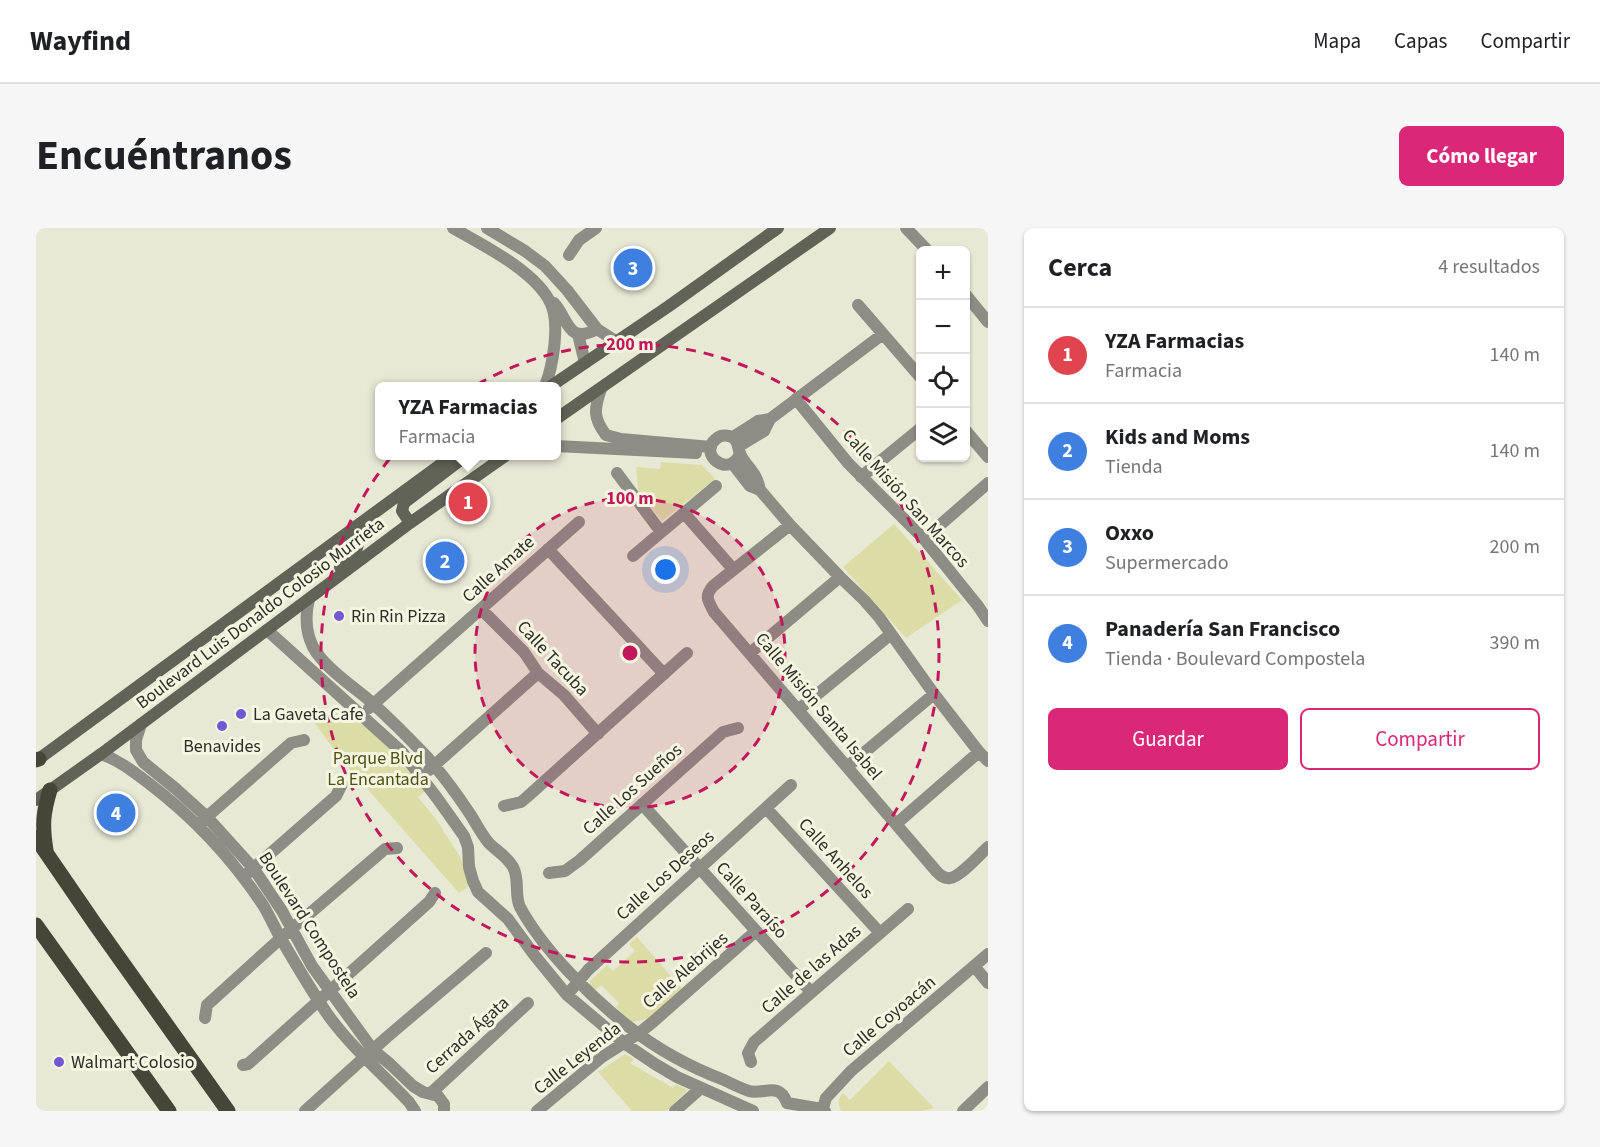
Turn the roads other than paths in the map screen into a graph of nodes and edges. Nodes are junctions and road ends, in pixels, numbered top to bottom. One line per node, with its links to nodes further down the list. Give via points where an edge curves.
1 (453, 228): 10 (street)
2 (488, 228): 9 (street)
3 (596, 228): 8 (street, via 579,240)
4 (778, 228): 18 (main road)
5 (830, 228): 23 (main road)
6 (906, 228): 7 (street)
7 (923, 246)
8 (569, 255)
9 (545, 266): 10 (street); 15 (street)
10 (533, 279): 12 (street)
11 (970, 300): 14 (street)
12 (550, 302): 16 (street, via 555,303); 21 (street, via 555,338)
13 (858, 305): 17 (street)
14 (988, 322)
15 (597, 329): 16 (street); 18 (street)
16 (578, 334): 19 (street)
17 (883, 334): 20 (street); 24 (street)
18 (617, 342): 19 (main road)
19 (585, 363): 22 (main road)
20 (916, 372)
21 (547, 382)
22 (558, 382)
23 (601, 389): 25 (main road); 29 (street, via 596,419 606,435)
24 (796, 399): 30 (street, via 770,419 758,421); 36 (street, Calle Misión San Marcos)
25 (561, 416)
26 (916, 432): 36 (street)
27 (970, 436): 31 (street)
28 (561, 447): 29 (street)
29 (711, 450): 30 (street, via 713,459 725,465); 30 (street, via 715,439 728,435)
30 (736, 450): 42 (street, via 758,479 760,490)
31 (988, 457)
32 (446, 460): 43 (main road, Boulevard Luis Donaldo Colosio Murrieta)
33 (461, 460): 41 (main road, via 404,502 402,511)
34 (499, 460): 41 (main road, Boulevard Luis Donaldo Colosio Murrieta)
35 (617, 473): 44 (street)
36 (861, 477): 45 (street, Calle Misión San Marcos)
37 (988, 483): 45 (street)
38 (716, 486): 39 (street)
39 (684, 513): 44 (street); 48 (street)
40 (579, 522): 46 (street, Calle Amate)
41 (410, 523): 50 (main road, Boulevard Luis Donaldo Colosio Murrieta)
42 (790, 525): 48 (street, Calle Misión Santa Isabel); 49 (street)
43 (354, 527): 50 (main road, via 358,548 328,577); 71 (main road, Boulevard Luis Donaldo Colosio Murrieta)
44 (662, 532): 47 (street)
45 (924, 539): 52 (street, Calle Misión San Marcos)
46 (548, 549): 53 (street, Calle Amate); 60 (street)
47 (633, 556)
48 (733, 569): 58 (street, Calle Misión Santa Isabel, via 713,586 707,597 714,612)
49 (840, 577): 56 (street); 58 (street)
50 (323, 588): 51 (main road, Boulevard Luis Donaldo Colosio Murrieta)
51 (309, 599): 55 (main road, Boulevard Luis Donaldo Colosio Murrieta); 62 (street, via 306,625 314,648)
52 (983, 602): 54 (street, Calle Misión San Marcos)
53 (481, 609): 59 (street, Calle Tacuba, via 524,652); 62 (street, Calle Amate)
54 (988, 621)
55 (267, 630): 64 (street); 65 (main road, Boulevard Luis Donaldo Colosio Murrieta)
56 (891, 634): 61 (street); 63 (street)
57 (687, 653): 60 (street)
58 (750, 653): 63 (street, Calle Misión Santa Isabel)
59 (538, 674): 67 (street, Calle Tacuba, via 564,695); 72 (street)
60 (663, 674): 67 (street)
61 (934, 694): 70 (street); 73 (street)
62 (373, 704): 64 (street, Calle Amate); 72 (street)
63 (798, 710): 73 (street, Calle Misión Santa Isabel)
64 (361, 715): 74 (street, via 402,752)
65 (141, 724): 69 (main road, Boulevard Luis Donaldo Colosio Murrieta); 77 (street, Boulevard Compostela, via 136,750)
66 (738, 728): 80 (street, Calle Los Sueños, via 723,732)
67 (598, 734): 81 (street, via 521,802)
68 (304, 740): 83 (street, via 291,743)
69 (101, 754): 77 (street, Boulevard Compostela); 78 (main road, Boulevard Luis Donaldo Colosio Murrieta)
70 (984, 756): 84 (street)
71 (37, 760)
72 (434, 765): 74 (street); 86 (street)
73 (847, 768): 84 (street, Calle Misión Santa Isabel)
74 (421, 776): 90 (street, via 464,836)
75 (342, 784): 91 (street, via 336,796)
76 (791, 785): 82 (street, Calle Los Deseos)
77 (163, 787): 83 (street, Boulevard Compostela)
78 (50, 790): 79 (main road, Boulevard Luis Donaldo Colosio Murrieta); 89 (main road, via 43,825)
79 (36, 800)
80 (642, 804): 92 (street, Calle Paraíso); 93 (street, Calle Los Sueños, via 572,866)
81 (504, 806)
82 (766, 808): 92 (street, Calle Los Deseos); 102 (street, Calle Anhelos)
83 (202, 821): 91 (street, Boulevard Compostela); 94 (street, Boulevard Compostela)
84 (896, 824): 87 (street, Calle Misión Santa Isabel, via 944,878 957,875)
85 (36, 838): 89 (main road)
86 (490, 844): 90 (street, via 474,850); 96 (street, via 512,865)
87 (988, 847)
88 (397, 848): 100 (street, via 385,849)
89 (46, 853): 130 (main road)
90 (469, 858): 97 (street, via 478,891)
91 (254, 868): 94 (street); 100 (street, Boulevard Compostela)
92 (699, 868): 101 (street, Calle Paraíso); 107 (street, Calle Los Deseos)
93 (549, 873)
94 (242, 877): 103 (street, Boulevard Compostela)
95 (435, 892): 109 (street, via 429,902)
96 (517, 894): 97 (street, via 507,904); 107 (street, via 539,935)
97 (495, 906): 111 (street)
98 (908, 909): 102 (street, Calle de las Adas)
99 (36, 925): 129 (main road)
100 (292, 930): 103 (street); 109 (street, Boulevard Compostela)
101 (756, 931): 110 (street, Calle Paraíso); 115 (street, Calle Alebrijes)
102 (880, 933): 110 (street, Calle de las Adas)
103 (281, 938): 112 (street, Boulevard Compostela); 114 (street, via 207,1005)
104 (486, 953): 117 (street)
105 (988, 954): 106 (street, Calle Coyoacán)
106 (974, 966): 108 (street); 128 (street, Calle Coyoacán, via 851,1071 826,1098)
107 (578, 981): 111 (street, Calle Los Deseos); 115 (street)
108 (988, 983)
109 (330, 991): 112 (street); 117 (street, Boulevard Compostela)
110 (811, 992): 118 (street, Calle de las Adas, via 754,1042 748,1053)
111 (567, 994): 116 (street)
112 (319, 1001): 117 (street, Boulevard Compostela, via 350,1042); 119 (street)
113 (528, 1003): 123 (street, Cerrada Ágata)
114 (205, 1018)
115 (638, 1034): 116 (street, Calle Leyenda); 120 (street)
116 (624, 1043): 122 (street); 133 (street, Calle Leyenda)
117 (369, 1054): 123 (street, Boulevard Compostela, via 390,1064 413,1086); 127 (street, Boulevard Compostela); 131 (street)
118 (751, 1062)
119 (243, 1065)
120 (726, 1081): 124 (street); 125 (street, via 756,1092 777,1091)
121 (988, 1087): 126 (street)
122 (701, 1088): 124 (street); 134 (street)
123 (430, 1094): 132 (street, Boulevard Compostela, via 441,1099)
124 (720, 1096): 135 (street)
125 (787, 1107): 128 (street)
126 (965, 1108): 136 (street)
127 (413, 1110)
128 (823, 1110)
129 (169, 1111)
130 (228, 1111)
131 (305, 1111)
132 (444, 1111)
133 (537, 1111)
134 (675, 1111)
135 (753, 1111)
136 (949, 1111)

